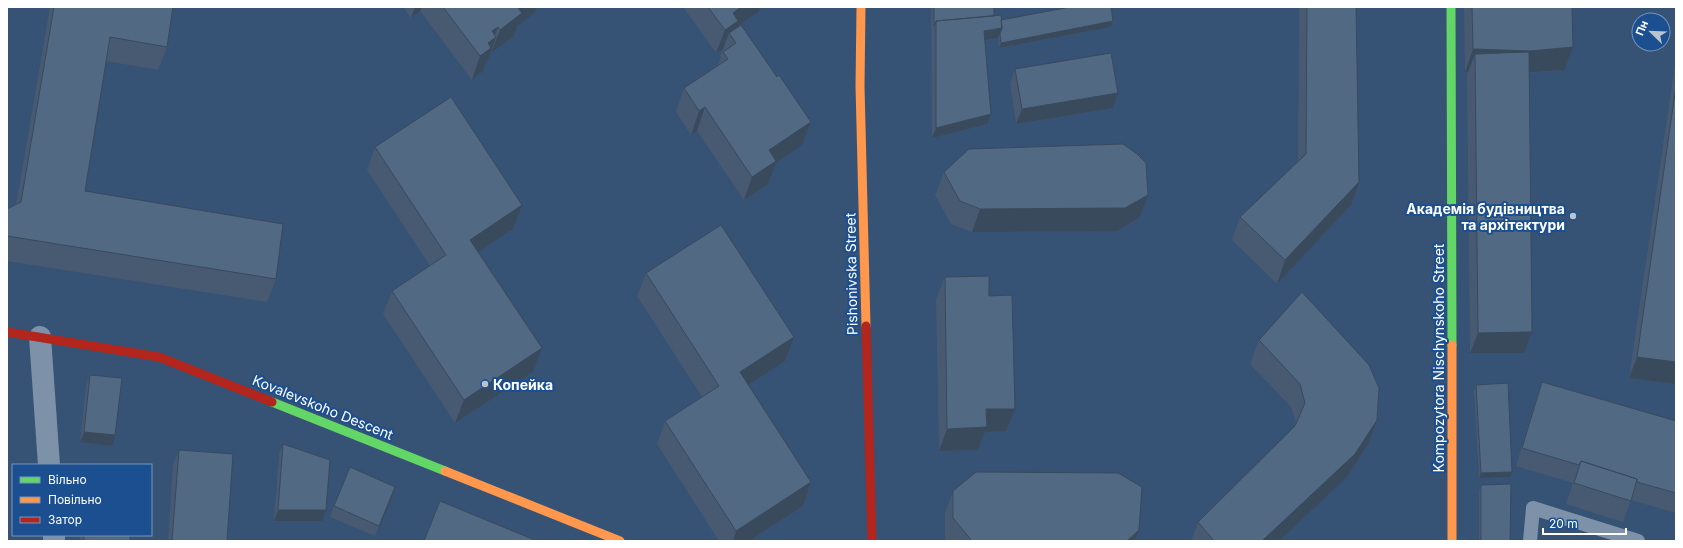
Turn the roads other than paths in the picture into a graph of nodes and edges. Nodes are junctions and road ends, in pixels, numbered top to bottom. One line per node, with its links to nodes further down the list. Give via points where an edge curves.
1 (862, 7): 7 (street, Pishonivska Street, via 860,86)
2 (1451, 7): 8 (street, Kompozytora Nischynskoho Street)
3 (7, 332): 4 (street, Kovalevskoho Descent)
4 (40, 337): 5 (street); 6 (street, Kovalevskoho Descent, via 159,357)
5 (49, 464)
6 (620, 541)
7 (872, 541)
8 (1452, 541)
9 (1530, 541): 10 (lane, via 1533,508)
10 (1638, 541)

